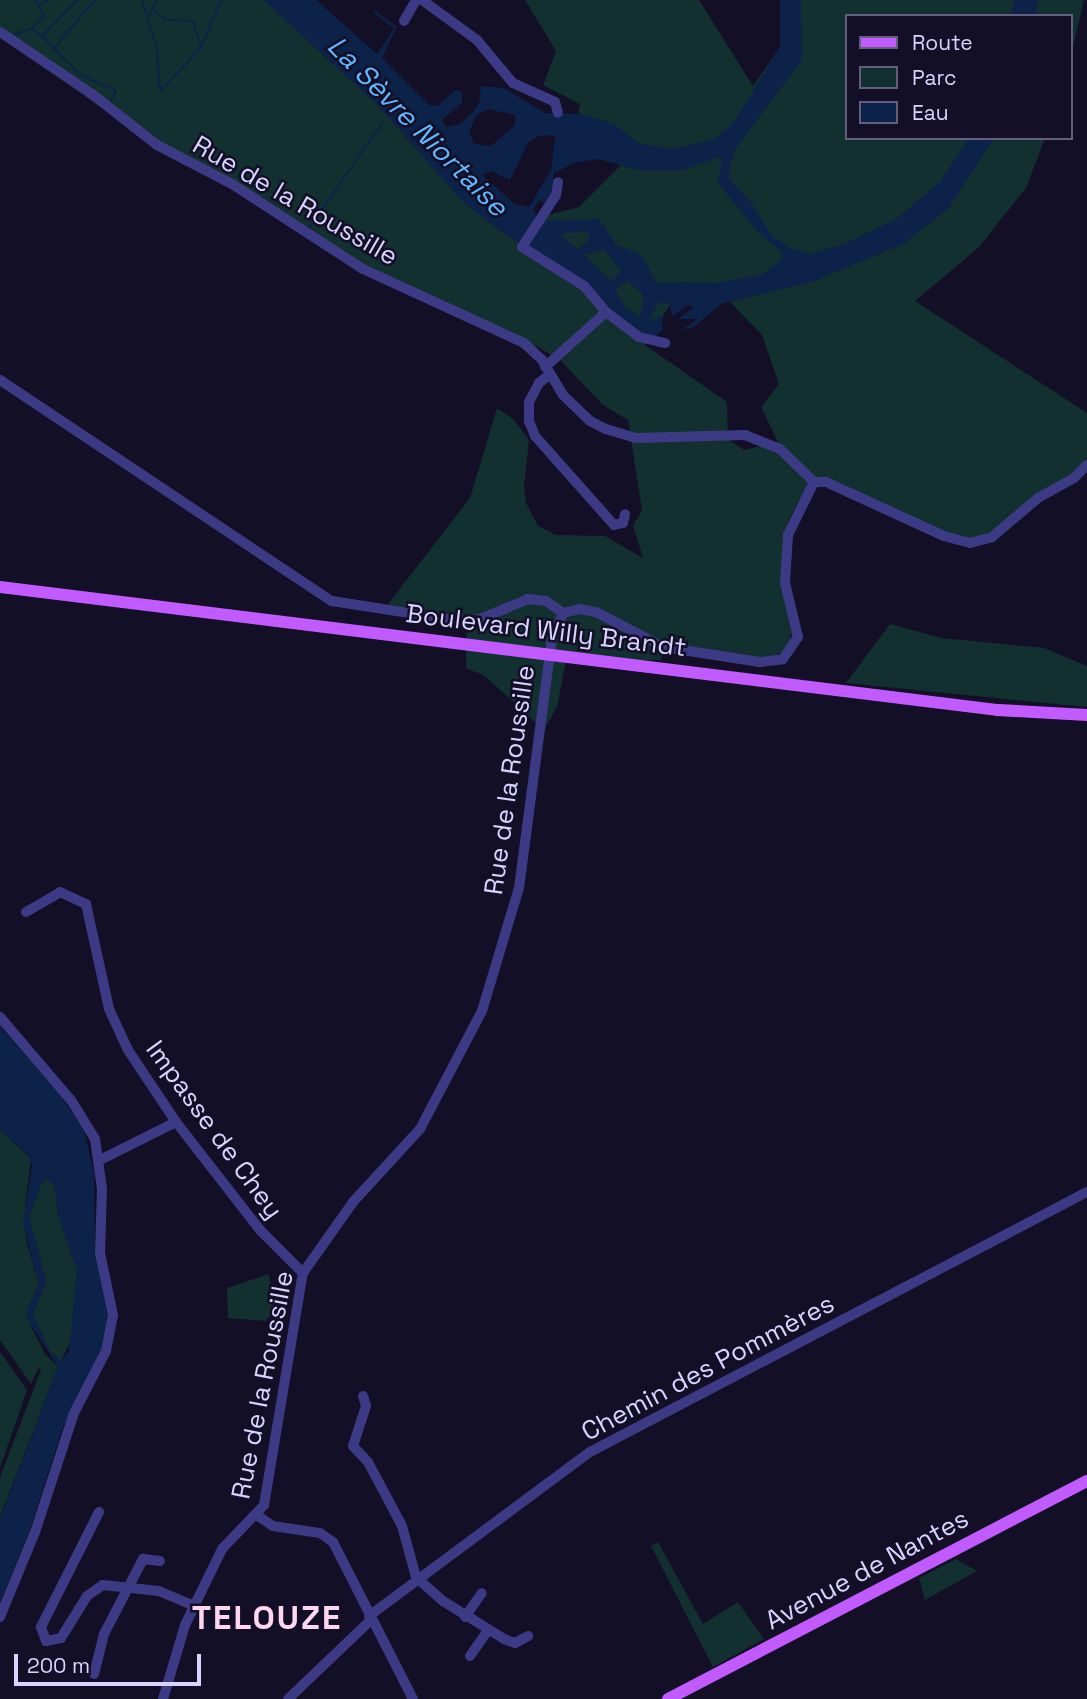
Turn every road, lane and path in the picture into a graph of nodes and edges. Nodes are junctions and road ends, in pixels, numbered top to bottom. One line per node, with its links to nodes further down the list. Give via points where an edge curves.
1 (416, 0): 3 (street)
2 (422, 0): 5 (street, via 473,36 513,83 555,102)
3 (404, 21)
4 (0, 32): 9 (street, Rue de la Roussille, via 172,154 232,184 363,269 524,343)
5 (558, 113)
6 (558, 182): 7 (street, via 556,195 523,243 592,292)
7 (606, 312): 8 (street, via 639,337); 9 (street)
8 (665, 343)
9 (547, 371): 12 (street, Rue de la Roussille, via 583,415 615,432 636,438 745,435 780,449); 13 (street, via 529,401 535,436 614,525 623,523)
10 (0, 380): 15 (street, via 332,601 460,621 480,620 528,599 546,601)
11 (1087, 465): 12 (street, Rue de la Roussille, via 992,537 970,542 944,536 826,482)
12 (814, 482): 15 (street, via 788,535 785,583 798,637 783,659 760,662 663,647 596,612 580,608)
13 (625, 514)
14 (0, 587): 16 (main road, Boulevard Willy Brandt, via 985,708)
15 (563, 613): 22 (street, Rue de la Roussille, via 552,637 525,856 482,1011 420,1129 353,1202)
16 (1087, 715)
17 (26, 912): 19 (street, Impasse de Chey, via 60,892 86,904 116,1027)
18 (0, 1017): 20 (street, via 71,1100 90,1128)
19 (176, 1122): 20 (street); 22 (street, Impasse de Chey, via 261,1231)
20 (100, 1160): 32 (street, via 100,1253 112,1300 111,1332 74,1413 35,1532)
21 (1087, 1192): 28 (street, Chemin des Pommères, via 590,1452)
22 (303, 1273): 26 (street, Rue de la Roussille, via 288,1346 276,1449)
23 (363, 1396): 28 (street, via 366,1406 353,1446 368,1462 402,1526)
24 (1087, 1481): 42 (main road, Avenue de Nantes)
25 (99, 1512): 29 (street, via 41,1627 43,1637 51,1642 61,1638 98,1587)
26 (258, 1516): 31 (street, Rue de la Roussille, via 232,1535); 34 (street, via 273,1526 328,1538)
27 (160, 1561): 29 (street, via 144,1558)
28 (416, 1577): 33 (street); 34 (street, Chemin des Pommères)
29 (130, 1586): 31 (street, via 159,1591); 38 (street, via 104,1634)
30 (481, 1593): 33 (street)
31 (195, 1606): 39 (street, Rue de la Roussille, via 170,1666)
32 (0, 1617)
33 (465, 1617): 35 (street)
34 (370, 1618): 40 (street, Chemin des Pommères); 41 (street)
35 (488, 1630): 36 (street, via 514,1643); 37 (street)
36 (528, 1636)
37 (470, 1656)
38 (94, 1674)
39 (163, 1699)
40 (288, 1699)
41 (413, 1699)
42 (668, 1699)

